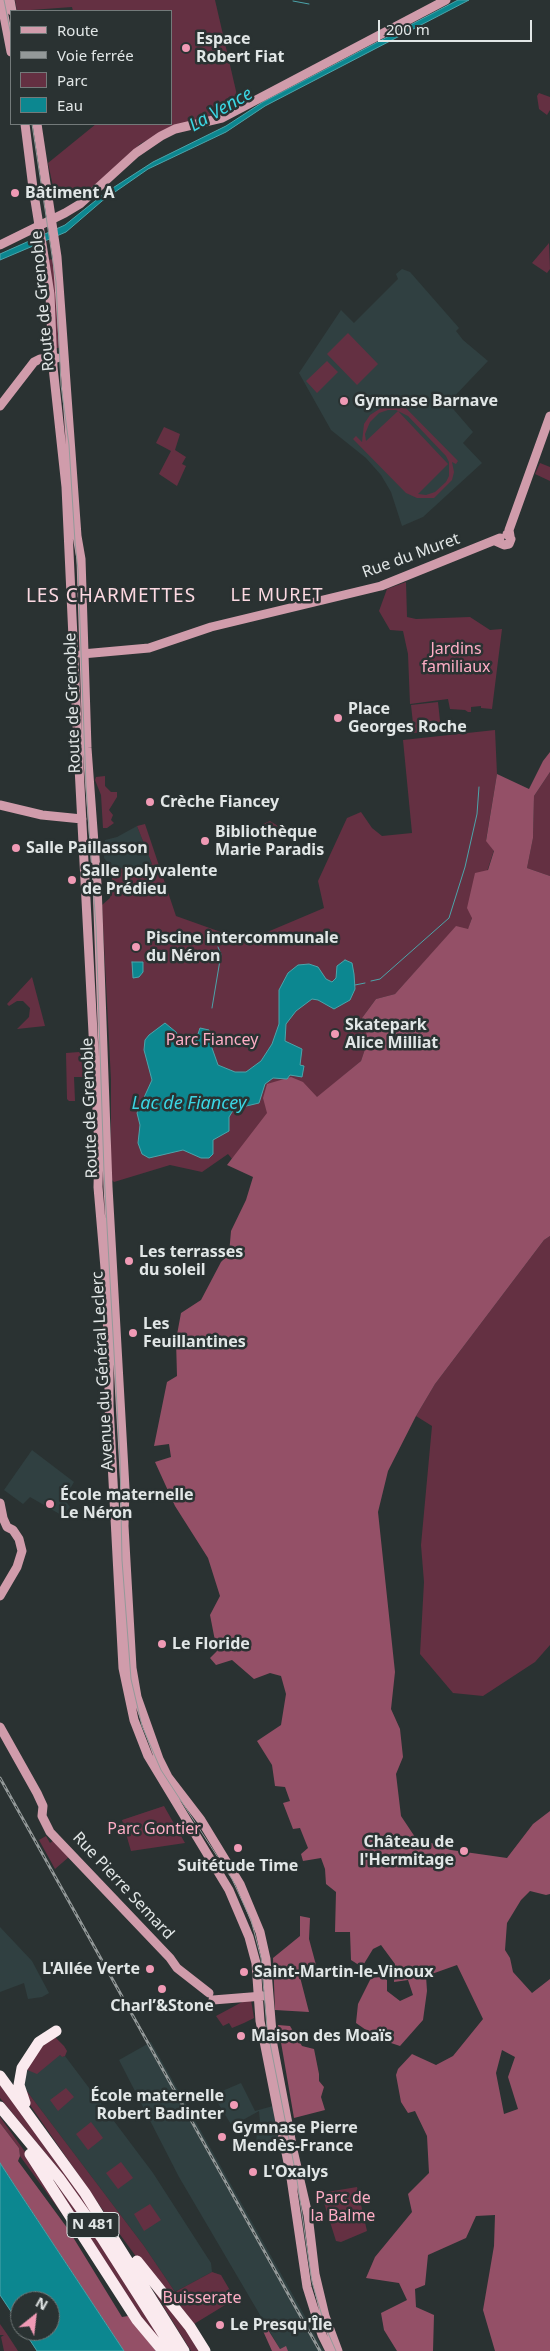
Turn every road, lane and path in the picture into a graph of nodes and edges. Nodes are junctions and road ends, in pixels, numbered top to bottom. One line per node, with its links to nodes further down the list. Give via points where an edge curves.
1 (1, 0): 3 (main road)
2 (446, 0): 6 (main road, via 222,118 175,129 161,136 136,153 80,204)
3 (10, 47)
4 (25, 125): 7 (main road, Route de Grenoble)
5 (37, 125): 6 (main road, Route de Grenoble)
6 (52, 222): 7 (main road); 9 (main road, Route de Grenoble)
7 (39, 228): 8 (main road); 10 (main road, Route de Grenoble, via 50,294)
8 (0, 245)
9 (64, 357): 10 (main road); 14 (main road, Route de Grenoble)
10 (53, 358): 11 (main road, via 34,362); 13 (main road, Route de Grenoble, via 65,471)
11 (0, 406)
12 (550, 416): 14 (main road, Rue du Muret, via 503,537 382,586 211,627 149,648)
13 (74, 654): 14 (main road, Rue du Muret); 16 (main road, Route de Grenoble)
14 (86, 654): 17 (main road, Route de Grenoble, via 87,748 97,884)
15 (0, 805): 16 (main road)
16 (82, 823): 17 (main road, Route de Grenoble)
17 (103, 1187): 21 (main road, Avenue du Général Leclerc, via 125,1488 125,1559 137,1697 158,1760 201,1820 242,1887 266,1959); 22 (main road, Avenue du Général Leclerc, via 109,1406 125,1681 134,1720 148,1756 225,1883 244,1923 256,1963)
18 (0, 1503): 19 (main road, via 7,1527 18,1539 22,1551 17,1567)
19 (0, 1596)
20 (0, 1727): 22 (main road, Rue Pierre Semard, via 43,1806 42,1816 50,1832 177,1968 210,1996)
21 (269, 1995): 22 (main road); 36 (main road, Avenue du Général Leclerc, via 273,2045 308,2215 320,2300)
22 (259, 1997): 35 (main road, Avenue du Général Leclerc, via 260,2021 288,2162 306,2287)
23 (56, 2031): 27 (highway, via 36,2045 20,2074 21,2092)
24 (0, 2076): 27 (highway, N 481)
25 (0, 2107): 31 (highway, N 481, via 59,2178)
26 (0, 2112): 30 (highway, via 44,2172 137,2320)
27 (35, 2122): 28 (highway, N 481)
28 (60, 2157): 29 (highway); 32 (highway, N 481, via 143,2282)
29 (190, 2327): 33 (highway); 34 (highway)
30 (163, 2351)
31 (174, 2351)
32 (184, 2351)
33 (205, 2351)
34 (213, 2351)
35 (330, 2351)
36 (338, 2351)

